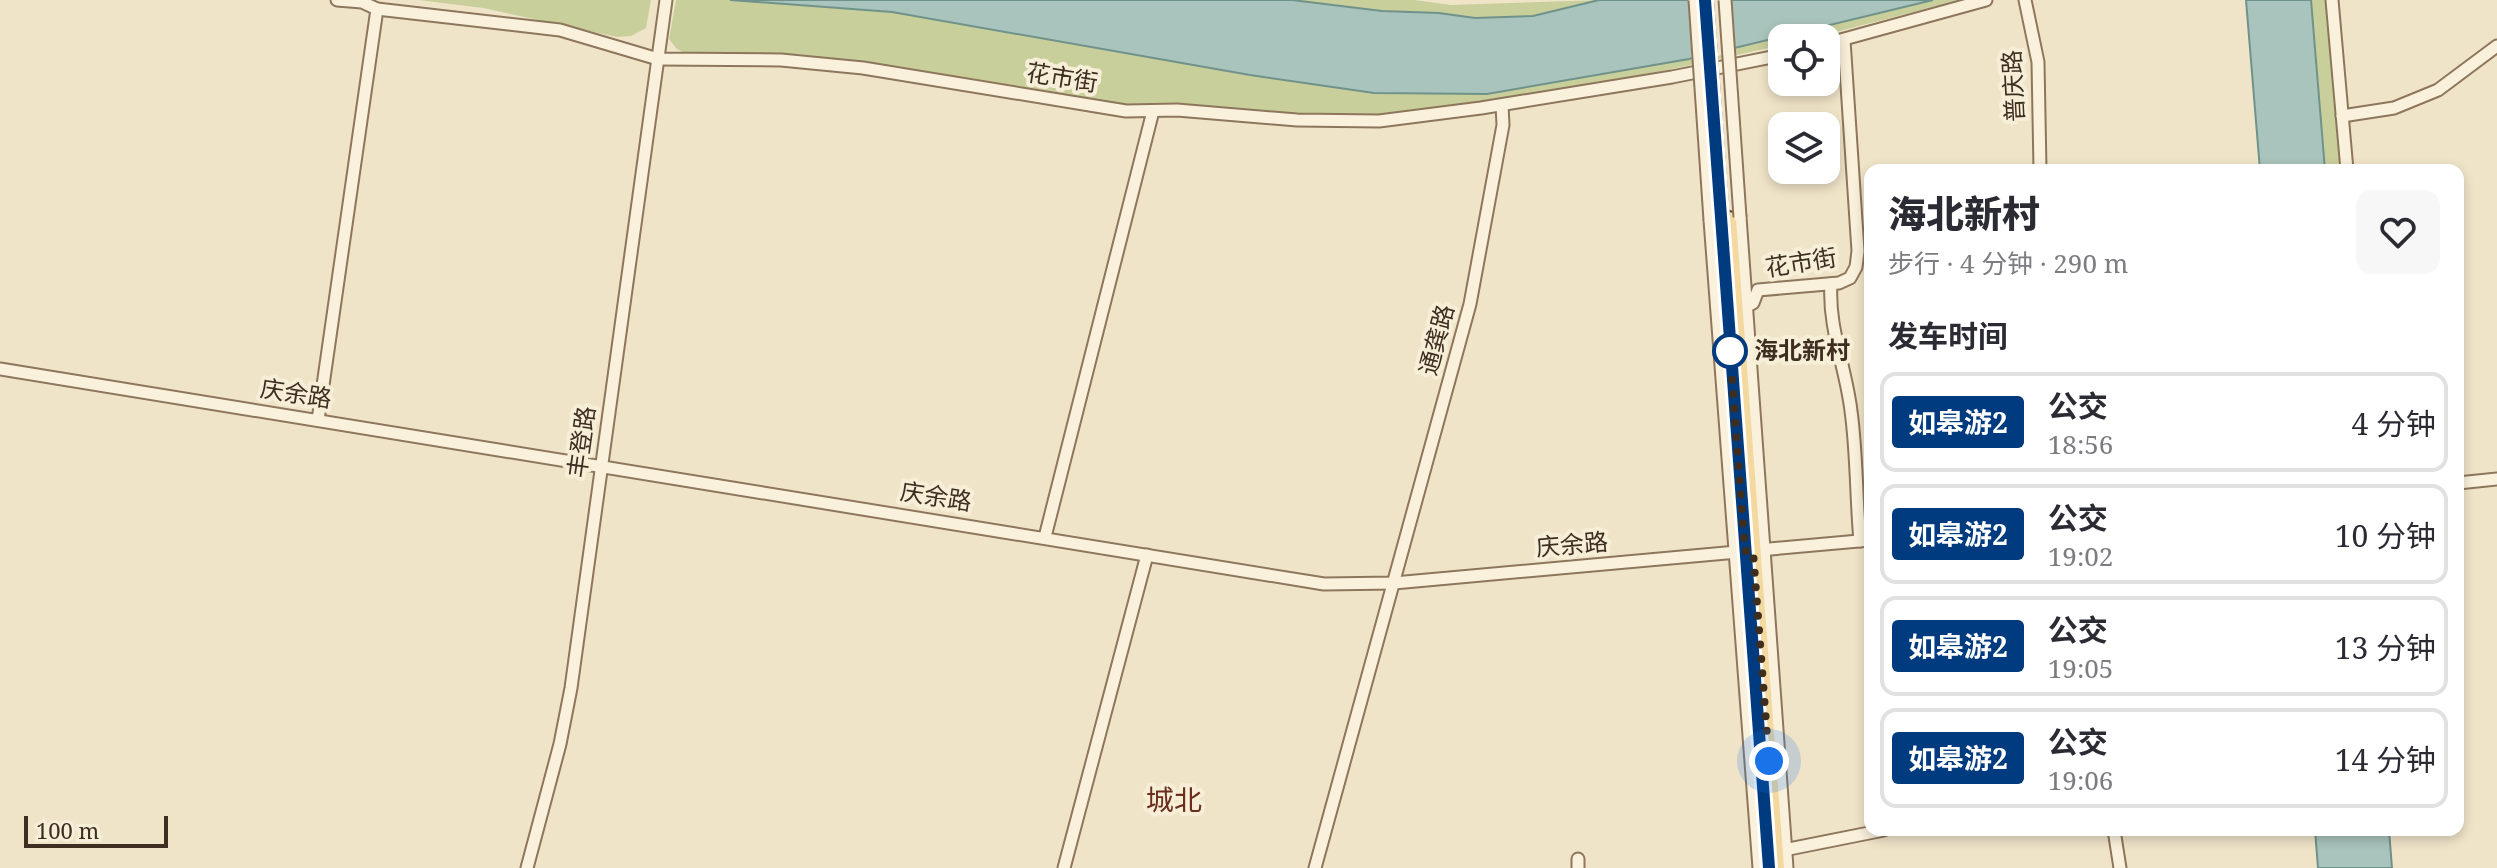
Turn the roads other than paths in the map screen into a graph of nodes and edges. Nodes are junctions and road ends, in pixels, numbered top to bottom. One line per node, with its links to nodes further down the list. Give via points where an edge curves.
1 (337, 0): 10 (street, 花市街)
2 (666, 0): 15 (street, 丰登路)
3 (1695, 0): 21 (street, bridge)
4 (1705, 0): 21 (main road, bridge)
5 (1714, 0): 21 (main road)
6 (1725, 0): 21 (street, bridge)
7 (1986, 0): 11 (street)
8 (2025, 0): 19 (street, 普庆路, via 2038,62)
9 (2332, 0): 18 (street)
10 (377, 9): 15 (street, 花市街, via 560,30); 25 (street)
11 (1844, 40): 12 (street); 22 (street, 花市街, via 1858,251 1850,278)
12 (1840, 41)
13 (2497, 46): 18 (street, via 2438,90 2394,108)
14 (1768, 58): 16 (street, 花市街)
15 (658, 59): 17 (street, 花市街, via 822,64); 26 (street, 丰登路)
16 (1502, 105): 17 (street, 花市街, via 1347,122); 34 (street, 通龚路, via 1503,125 1470,304)
17 (1153, 111): 30 (street)
18 (2342, 116): 20 (street)
19 (2040, 164)
20 (2346, 164)
21 (1725, 219): 23 (main road)
22 (1831, 284): 23 (street, 花市街, via 1758,290 1753,303); 29 (street)
23 (1732, 308): 32 (main road)
24 (0, 369): 25 (street, 庆余路)
25 (318, 420): 26 (street, 庆余路)
26 (601, 467): 30 (street, 庆余路); 38 (street, 丰登路, via 571,688)
27 (2497, 479): 28 (street)
28 (2464, 482)
29 (1864, 532)
30 (1045, 537): 33 (street, 庆余路)
31 (1864, 541): 32 (street, 庆余路)
32 (1749, 551): 34 (street, 庆余路); 37 (main road); 41 (street); 42 (main road)
33 (1147, 555): 34 (street, 庆余路, via 1324,584); 39 (street)
34 (1394, 583): 40 (street, 通龚路)
35 (1864, 834): 37 (street)
36 (2115, 836): 45 (street)
37 (1781, 851): 43 (main road); 44 (street)
38 (527, 868)
39 (1064, 868)
40 (1315, 868)
41 (1759, 868)
42 (1769, 868)
43 (1777, 868)
44 (1787, 868)
45 (2120, 868)

